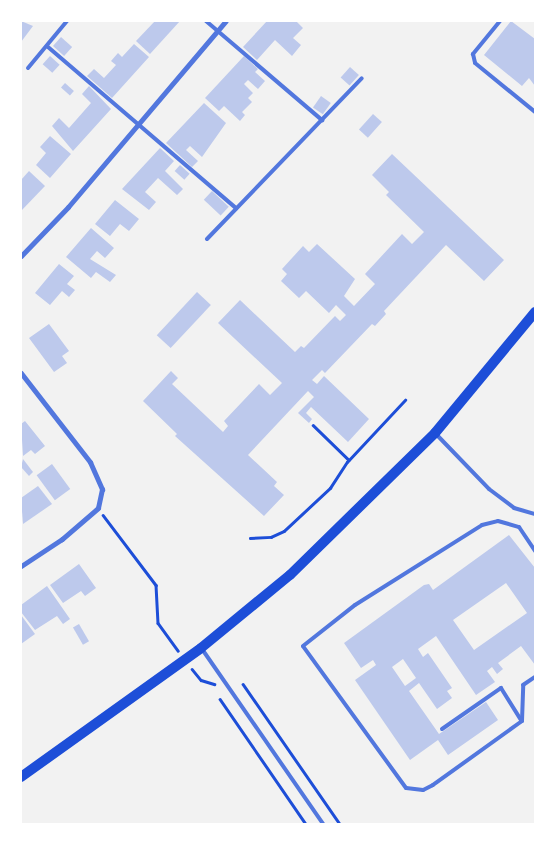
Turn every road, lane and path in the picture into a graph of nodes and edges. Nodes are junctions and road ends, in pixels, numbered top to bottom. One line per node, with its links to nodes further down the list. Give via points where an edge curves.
1 (67, 21): 6 (lane)
2 (206, 21): 5 (lane)
3 (226, 21): 5 (street)
4 (500, 21): 9 (lane, via 473,54 475,63)
5 (218, 31): 10 (lane); 11 (street)
6 (48, 47): 7 (lane); 11 (lane)
7 (28, 68)
8 (362, 78): 10 (lane)
9 (535, 112)
10 (322, 120): 12 (lane)
11 (138, 124): 12 (lane); 14 (street, via 68,207)
12 (236, 208): 13 (lane)
13 (207, 238)
14 (21, 256)
15 (535, 312): 19 (main road)
16 (21, 373): 21 (street, via 90,462 102,489)
17 (405, 400): 20 (path)
18 (313, 425): 20 (path)
19 (435, 433): 22 (lane, via 489,489 514,508); 26 (main road, via 322,545)
20 (348, 460): 23 (path, via 330,488 284,531 272,537)
21 (98, 508): 25 (street, via 62,539); 27 (path, via 156,585 158,623)
22 (535, 514)
23 (250, 538)
24 (535, 551): 33 (lane, via 519,528 498,521 482,525 355,605 303,646 406,788 423,790 433,785)
25 (21, 566)
26 (201, 648): 35 (main road); 37 (lane)
27 (179, 652)
28 (192, 669): 30 (path, via 201,680)
29 (535, 677): 33 (lane, via 524,685)
30 (217, 683)
31 (243, 684): 38 (path)
32 (220, 699): 36 (path)
33 (522, 720): 34 (lane, via 501,688)
34 (442, 729)
35 (21, 777)
36 (306, 824)
37 (323, 824)
38 (340, 824)

